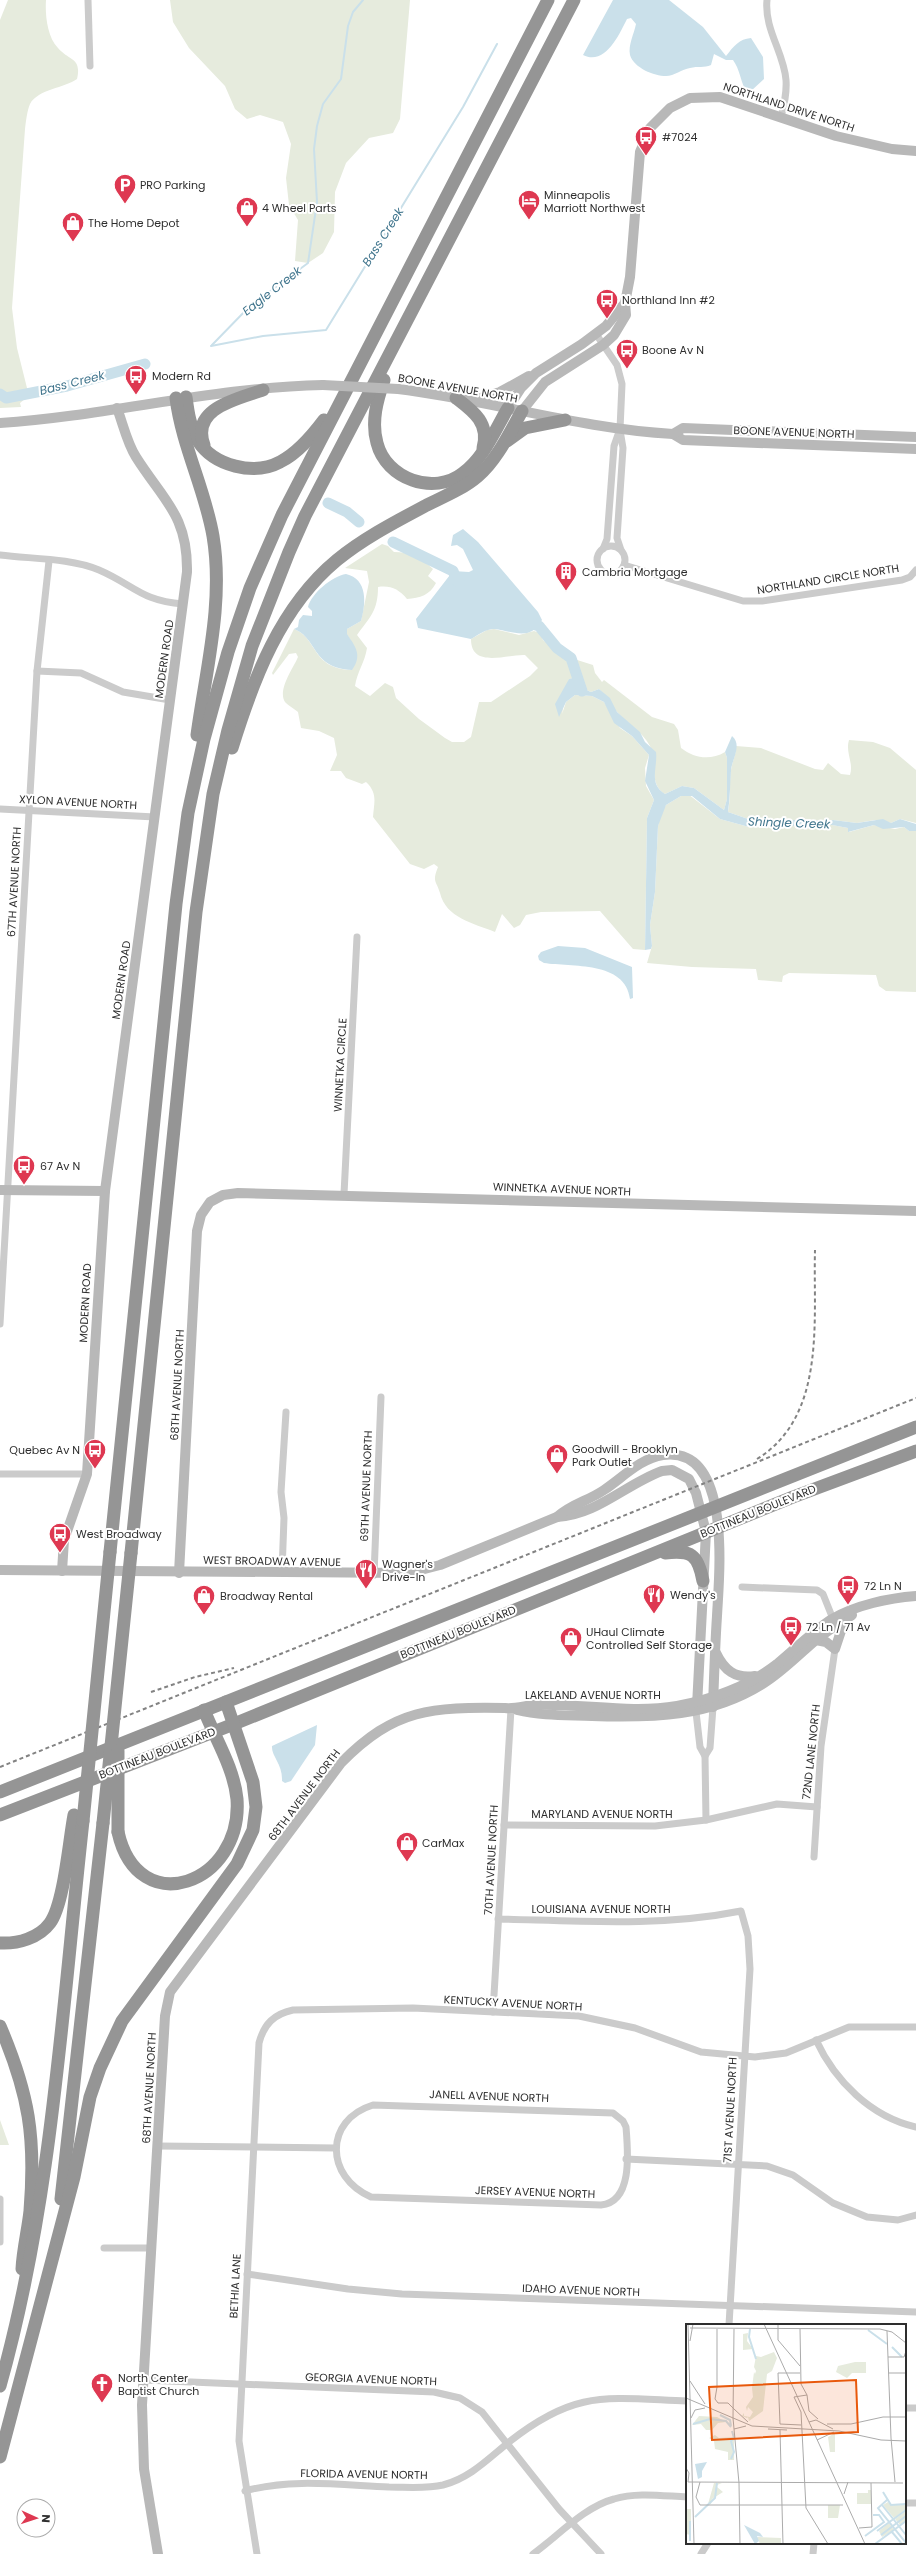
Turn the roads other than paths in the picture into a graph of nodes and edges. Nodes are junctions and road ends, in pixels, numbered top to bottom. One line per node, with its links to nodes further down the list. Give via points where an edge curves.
1 (88, 0): 8 (street)
2 (539, 0): 9 (highway)
3 (548, 0): 9 (highway)
4 (574, 0): 7 (highway)
5 (580, 0): 7 (highway)
6 (767, 0): 10 (street, via 770,30 786,80)
7 (546, 53): 13 (highway)
8 (90, 66)
9 (508, 77): 17 (highway)
10 (781, 117): 11 (street, NORTHLAND DRIVE NORTH, via 864,144); 12 (street, NORTHLAND DRIVE NORTH, via 712,96 685,100 670,108 655,121 646,135 639,158)
11 (916, 151)
12 (626, 303): 14 (street); 15 (street, NORTHLAND DRIVE NORTH, via 626,315 614,335)
13 (413, 310): 33 (highway, via 391,359 378,398 375,431 378,449 396,471 412,481 424,483 456,478); 43 (highway, via 288,552 247,662)
14 (596, 334): 15 (street); 16 (street)
15 (603, 345): 24 (street, NORTHLAND DRIVE NORTH, via 545,382); 27 (street, via 617,365 621,378)
16 (536, 373): 21 (street, via 500,392); 23 (street, via 521,388)
17 (348, 386): 32 (highway, via 318,428 291,455 279,463 242,468 221,461); 47 (highway, via 279,520 235,631 204,739 188,813)
18 (263, 390): 19 (street, BOONE AVENUE NORTH); 20 (street, BOONE AVENUE NORTH, bridge, via 323,385 398,389); 32 (highway, via 209,413 204,420 201,433)
19 (181, 398): 22 (street, BOONE AVENUE NORTH); 32 (highway, via 192,428); 47 (highway, via 179,422 200,481 211,527 217,578 214,623)
20 (456, 398): 21 (street, BOONE AVENUE NORTH); 33 (highway, via 476,413 483,424 484,443)
21 (472, 401): 23 (street, BOONE AVENUE NORTH)
22 (117, 408): 26 (street, BOONE AVENUE NORTH); 40 (street, MODERN ROAD, via 135,456 178,517 188,555)
23 (508, 408): 24 (street, BOONE AVENUE NORTH); 33 (highway)
24 (522, 411): 25 (street, BOONE AVENUE NORTH); 30 (highway)
25 (565, 420): 27 (street, BOONE AVENUE NORTH); 30 (highway, via 525,428)
26 (0, 423)
27 (620, 429): 28 (street, BOONE AVENUE NORTH); 34 (street, via 614,446 607,539); 35 (street, via 623,448 617,538)
28 (673, 434): 29 (street, BOONE AVENUE NORTH, via 684,428); 31 (street, BOONE AVENUE NORTH, via 683,440)
29 (916, 437)
30 (498, 449): 43 (highway, via 478,476 364,541 337,560 306,592 282,625 267,655)
31 (916, 449)
32 (206, 450)
33 (478, 459)
34 (603, 549): 35 (street, via 611,546); 38 (street, via 597,562 604,572 616,574)
35 (621, 550): 38 (street, via 625,558)
36 (0, 555): 37 (street)
37 (49, 561): 40 (street, via 92,568 151,599 162,603); 41 (street, 67TH AVENUE NORTH)
38 (624, 564): 39 (street, NORTHLAND CIRCLE NORTH, via 702,590 752,602 902,580 910,577)
39 (916, 570)
40 (183, 604): 42 (street, MODERN ROAD)
41 (37, 671): 42 (street, via 81,673 123,692); 45 (street, 67TH AVENUE NORTH)
42 (170, 700): 46 (street, MODERN ROAD)
43 (213, 794): 76 (highway, bridge, via 196,912)
44 (0, 809): 45 (street, XYLON AVENUE NORTH)
45 (29, 810): 46 (street, XYLON AVENUE NORTH); 49 (street, 67TH AVENUE NORTH)
46 (155, 817): 50 (street, MODERN ROAD)
47 (179, 877): 96 (highway, bridge, via 110,1552)
48 (357, 937): 51 (street, WINNETKA CIRCLE)
49 (4, 1190): 50 (street); 54 (street, 67TH AVENUE NORTH)
50 (105, 1191): 60 (street, MODERN ROAD)
51 (344, 1194): 52 (street, WINNETKA AVENUE NORTH, via 231,1193); 53 (street, WINNETKA AVENUE NORTH)
52 (210, 1202): 70 (street, 68TH AVENUE NORTH, via 201,1215 197,1230)
53 (916, 1211)
54 (0, 1324)
55 (381, 1398): 71 (street, 69TH AVENUE NORTH)
56 (286, 1412): 69 (street, via 281,1492 284,1518)
57 (916, 1427): 61 (highway, BOTTINEAU BOULEVARD)
58 (916, 1451): 64 (highway, BOTTINEAU BOULEVARD)
59 (0, 1474): 60 (street)
60 (87, 1474): 68 (street, MODERN ROAD, via 64,1540)
61 (715, 1508): 62 (highway, BOTTINEAU BOULEVARD); 63 (street, WEST BROADWAY AVENUE, via 708,1482 699,1467 691,1460 678,1455 664,1455 640,1464 593,1497 567,1507); 64 (street, WEST BROADWAY AVENUE)
62 (702, 1513): 63 (street, WEST BROADWAY AVENUE, via 689,1479 672,1470 653,1474 594,1507 571,1516); 65 (street, WEST BROADWAY AVENUE); 83 (highway, BOTTINEAU BOULEVARD)
63 (557, 1517): 71 (street, WEST BROADWAY AVENUE, via 435,1567 401,1575)
64 (719, 1526): 65 (highway, BOTTINEAU BOULEVARD); 81 (street, WEST BROADWAY AVENUE)
65 (706, 1532): 66 (highway, BOTTINEAU BOULEVARD); 72 (street, WEST BROADWAY AVENUE)
66 (651, 1554): 72 (highway, via 690,1554 697,1559); 90 (highway, BOTTINEAU BOULEVARD)
67 (0, 1570): 68 (street, WEST BROADWAY AVENUE)
68 (62, 1571): 70 (street, WEST BROADWAY AVENUE)
69 (282, 1572): 70 (street, WEST BROADWAY AVENUE); 71 (street, WEST BROADWAY AVENUE)
70 (179, 1573)
71 (374, 1575)
72 (703, 1580): 84 (street, WEST BROADWAY AVENUE)
73 (742, 1587): 78 (street, via 817,1590 823,1594)
74 (916, 1596): 75 (street, via 896,1598)
75 (865, 1607): 77 (street); 78 (street)
76 (124, 1616): 91 (highway, bridge, via 116,1794 118,1832 125,1856 133,1866 158,1881 171,1883 200,1876 214,1866 231,1840 237,1800 232,1776); 123 (highway, bridge, via 64,2180)
77 (845, 1619): 78 (street); 80 (street)
78 (834, 1623): 79 (street); 82 (street, via 813,1632 775,1665)
79 (816, 1640): 80 (street, via 826,1642); 85 (street, via 792,1663 764,1683)
80 (835, 1649): 94 (street, 72ND LANE NORTH, via 821,1746)
81 (715, 1650): 82 (street, via 721,1663 731,1673 743,1677); 85 (street, WEST BROADWAY AVENUE)
82 (758, 1676): 85 (street)
83 (226, 1702): 87 (highway, BOTTINEAU BOULEVARD); 90 (highway)
84 (698, 1702): 85 (street); 86 (street, LAKELAND AVENUE NORTH, via 651,1710 533,1705); 88 (street, WEST BROADWAY AVENUE)
85 (713, 1702): 88 (street); 92 (street, via 710,1748)
86 (511, 1709): 88 (street, LAKELAND AVENUE NORTH, via 537,1714 641,1718); 89 (street, LAKELAND AVENUE NORTH, via 452,1707); 98 (street, 70TH AVENUE NORTH)
87 (204, 1710): 91 (highway); 93 (highway, BOTTINEAU BOULEVARD)
88 (696, 1712): 92 (street, via 700,1748)
89 (408, 1716): 111 (street, 68TH AVENUE NORTH, via 381,1728 341,1763 170,1992 165,2016)
90 (234, 1724): 91 (highway, BOTTINEAU BOULEVARD); 123 (highway, via 254,1788 256,1818 253,1830 237,1864 132,2006 105,2056 94,2084 74,2177)
91 (213, 1731): 95 (highway, BOTTINEAU BOULEVARD)
92 (705, 1756): 97 (street)
93 (0, 1792)
94 (817, 1807): 97 (street, MARYLAND AVENUE NORTH, via 777,1804); 99 (street, 72ND LANE NORTH)
95 (0, 1816)
96 (79, 1818): 102 (highway, via 53,1918 44,1929 31,1937); 126 (highway, via 45,2174 31,2259)
97 (706, 1820): 98 (street, MARYLAND AVENUE NORTH, via 655,1826)
98 (504, 1825): 101 (street, 70TH AVENUE NORTH)
99 (814, 1857)
100 (728, 1913): 101 (street, LOUISIANA AVENUE NORTH, via 657,1922); 109 (street, 71ST AVENUE NORTH, via 741,1911 748,1936 750,1969)
101 (498, 1919): 103 (street, 70TH AVENUE NORTH)
102 (0, 1943)
103 (493, 2012): 104 (street, KENTUCKY AVENUE NORTH, via 413,2008 293,2010); 109 (street, KENTUCKY AVENUE NORTH, via 564,2015 600,2020 635,2028 701,2052)
104 (269, 2021): 112 (street, BETHIA LANE, via 259,2043)
105 (0, 2026): 114 (highway, via 22,2084 30,2118)
106 (916, 2027): 107 (street, KENTUCKY AVENUE NORTH, via 849,2027)
107 (816, 2040): 109 (street, KENTUCKY AVENUE NORTH, via 786,2053); 110 (street, via 830,2065 856,2096 890,2118)
108 (0, 2047): 114 (highway, via 13,2081)
109 (744, 2056): 116 (street, 71ST AVENUE NORTH)
110 (916, 2127)
111 (158, 2146): 112 (street); 121 (street, 68TH AVENUE NORTH)
112 (254, 2147): 113 (street); 122 (street, BETHIA LANE)
113 (336, 2148): 115 (street, JANELL AVENUE NORTH, via 342,2128 348,2119 373,2105 598,2111 613,2113 623,2121 627,2134); 115 (street, JERSEY AVENUE NORTH, via 340,2172 353,2188 371,2197 389,2198 608,2204 615,2201 623,2190)
114 (32, 2153): 126 (highway, via 29,2213)
115 (626, 2159): 116 (street)
116 (738, 2163): 118 (street, via 780,2169 833,2203 867,2217 898,2220); 124 (street, 71ST AVENUE NORTH)
117 (0, 2199): 119 (street)
118 (916, 2215)
119 (0, 2241)
120 (104, 2248): 121 (street)
121 (150, 2248): 128 (street, 68TH AVENUE NORTH)
122 (247, 2274): 124 (street, IDAHO AVENUE NORTH, via 402,2294); 129 (street, BETHIA LANE)
123 (45, 2285): 133 (highway)
124 (730, 2306): 125 (street, IDAHO AVENUE NORTH); 127 (street, 71ST AVENUE NORTH)
125 (916, 2312)
126 (17, 2322): 130 (highway)
127 (729, 2324)
128 (144, 2380): 129 (street, GEORGIA AVENUE NORTH); 138 (street, 68TH AVENUE NORTH, via 144,2469)
129 (241, 2384): 132 (street, GEORGIA AVENUE NORTH, via 448,2394 460,2398 482,2412); 134 (street, BETHIA LANE, via 239,2441)
130 (0, 2386)
131 (686, 2400): 132 (street, via 612,2398 579,2402 548,2414)
132 (508, 2443): 134 (street, FLORIDA AVENUE NORTH, via 468,2474 443,2485 415,2488 284,2484); 136 (street)
133 (0, 2457)
134 (245, 2491): 139 (street, BETHIA LANE)
135 (686, 2497): 136 (street, via 640,2495 612,2499)
136 (573, 2524): 140 (street); 141 (street)
137 (707, 2544): 142 (street)
138 (158, 2554)
139 (256, 2554)
140 (533, 2554)
141 (601, 2554)
142 (701, 2554)

